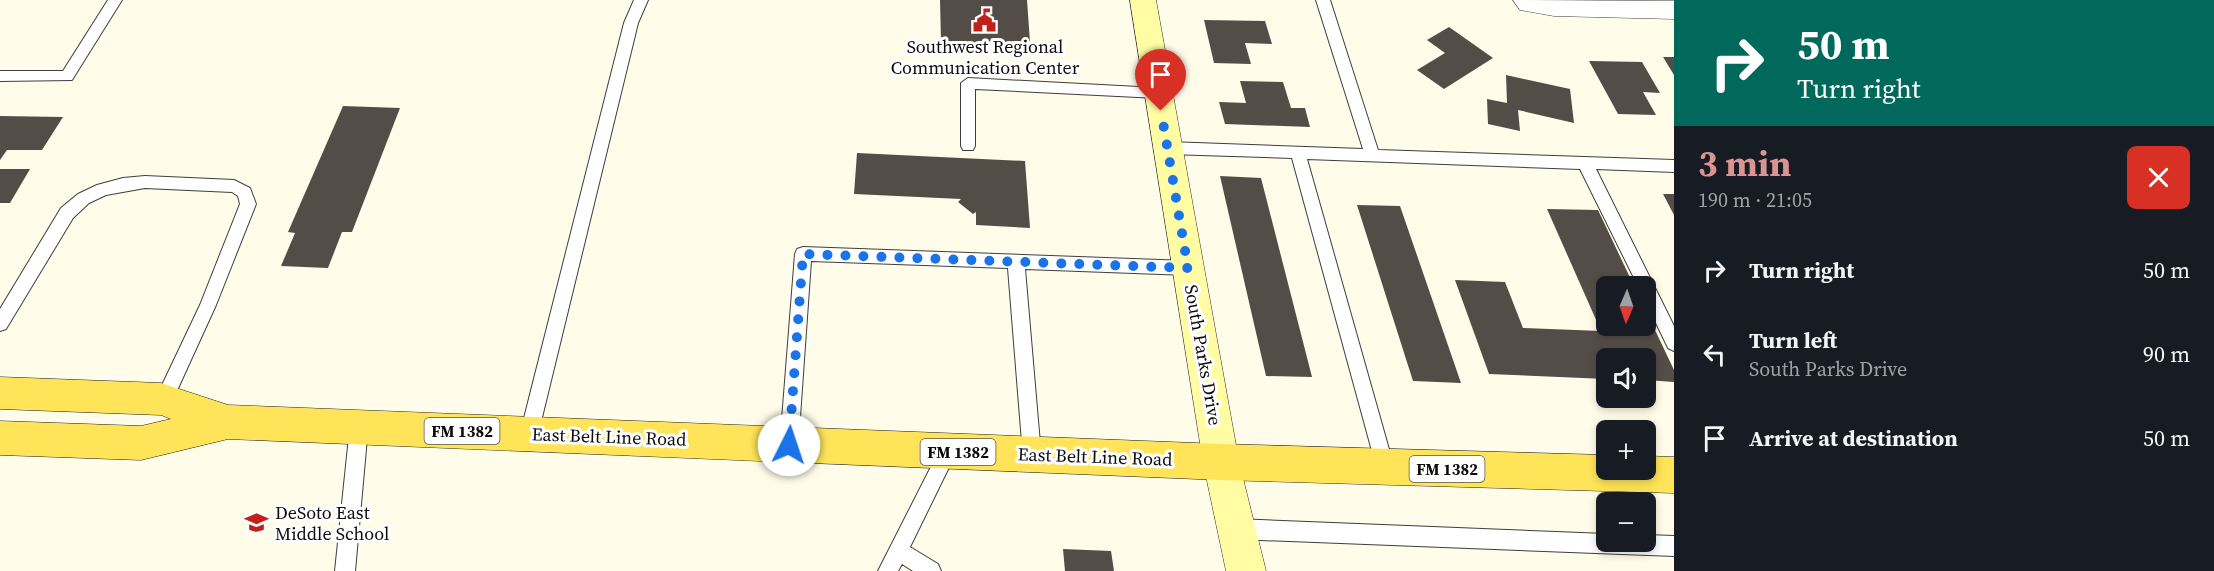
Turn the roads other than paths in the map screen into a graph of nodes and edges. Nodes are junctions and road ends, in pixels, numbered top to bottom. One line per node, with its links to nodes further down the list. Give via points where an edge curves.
1 (115, 0): 7 (lane, via 67,76)
2 (641, 0): 23 (lane, via 631,23)
3 (1143, 0): 8 (street, South Parks Drive)
4 (1323, 0): 12 (lane)
5 (1526, 0): 6 (street, via 1554,7)
6 (1674, 10)
7 (0, 76)
8 (1158, 93): 9 (lane, via 968,83); 10 (street, South Parks Drive)
9 (968, 146)
10 (1168, 148): 11 (lane); 16 (street, South Parks Drive)
11 (1298, 153): 12 (lane); 29 (lane)
12 (1372, 155): 13 (lane)
13 (1586, 163): 14 (lane); 18 (lane)
14 (1674, 166)
15 (1016, 261): 16 (lane); 25 (lane, via 803,254); 27 (lane)
16 (1188, 268): 28 (street, South Parks Drive)
17 (0, 324): 20 (lane, via 68,213 93,192 127,182 234,186 245,192 248,204)
18 (1674, 343)
19 (0, 393): 20 (main road, East Belt Line Road / FM 1382)
20 (165, 400): 21 (main road, East Belt Line Road / FM 1382)
21 (228, 422): 22 (main road, East Belt Line Road / FM 1382); 24 (main road, East Belt Line Road / FM 1382, via 141,443)
22 (359, 427): 23 (main road, East Belt Line Road / FM 1382); 34 (lane)
23 (529, 434): 25 (main road, East Belt Line Road / FM 1382)
24 (0, 438)
25 (789, 445): 26 (main road, East Belt Line Road / FM 1382)
26 (948, 451): 27 (main road, East Belt Line Road / FM 1382); 33 (lane)
27 (1032, 455): 28 (main road, East Belt Line Road / FM 1382)
28 (1221, 462): 29 (main road, East Belt Line Road / FM 1382); 31 (street, South Parks Drive)
29 (1385, 467): 30 (main road, East Belt Line Road / FM 1382)
30 (1674, 476)
31 (1236, 529): 32 (lane); 37 (street, South Parks Drive)
32 (1674, 546)
33 (898, 551): 35 (lane); 36 (lane)
34 (345, 571)
35 (888, 571)
36 (931, 571)
37 (1246, 571)

